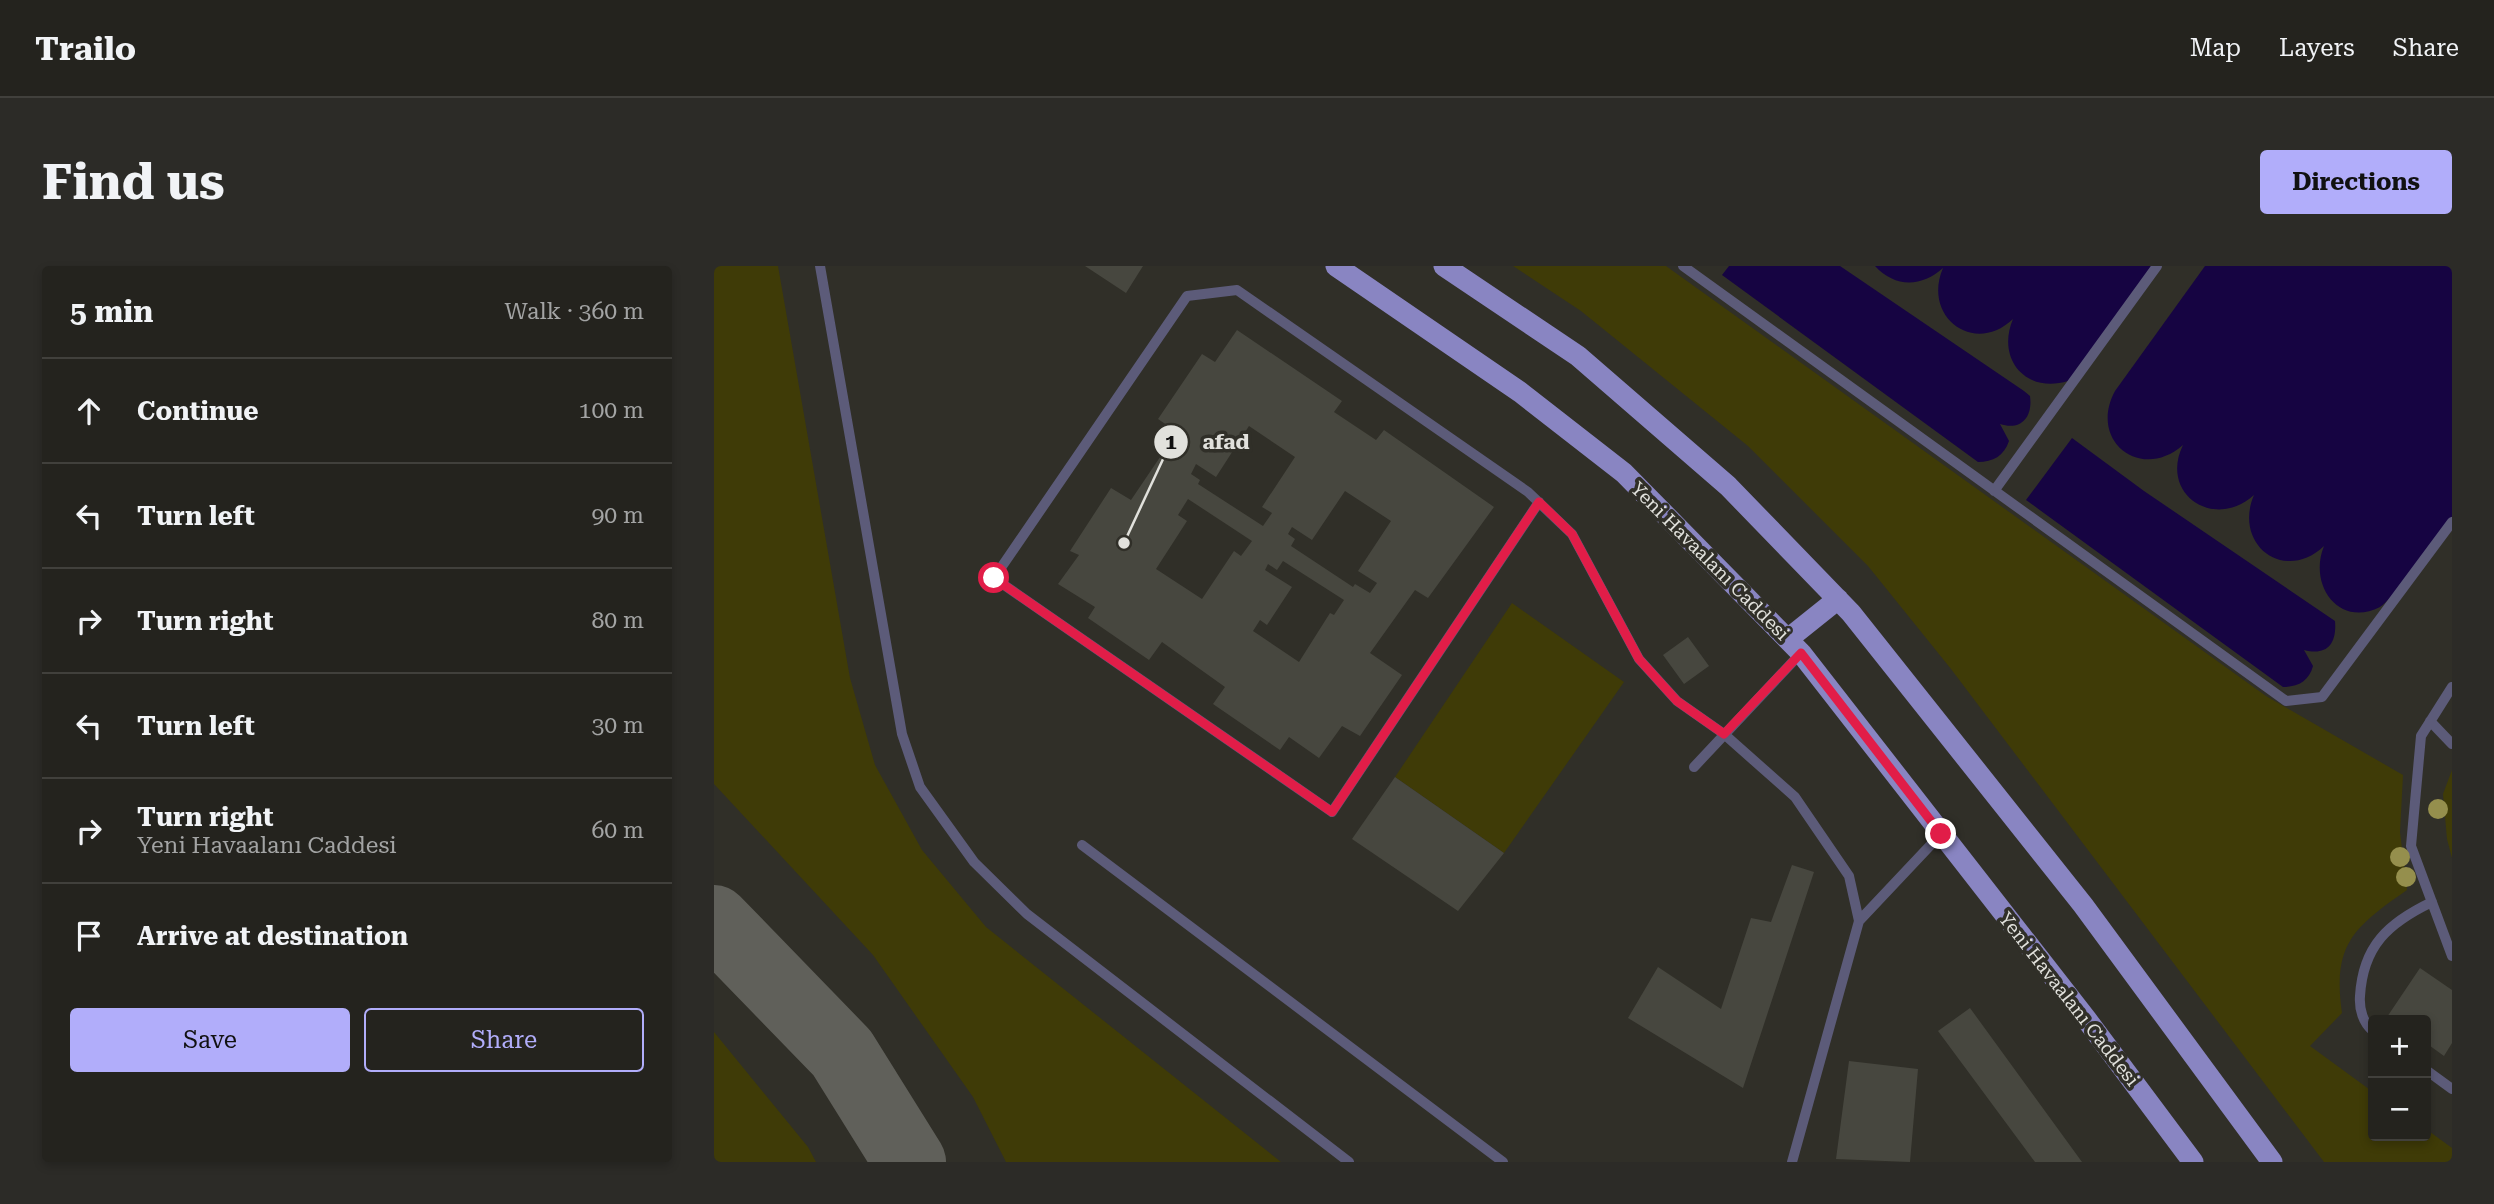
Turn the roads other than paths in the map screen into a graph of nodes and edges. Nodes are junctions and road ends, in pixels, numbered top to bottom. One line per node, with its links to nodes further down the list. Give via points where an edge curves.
1 (820, 266): 24 (lane, via 902,734 920,787 974,862 1027,914)
2 (1336, 266): 10 (main road, Yeni Havaalanı Caddesi, via 1520,393 1624,473)
3 (1444, 266): 9 (main road, via 1578,356 1728,486)
4 (2157, 266): 6 (lane)
5 (1689, 268): 6 (lane)
6 (1994, 491): 8 (lane, via 2286,701 2322,697)
7 (1539, 502): 7 (lane, via 1237,290 1187,296 994,578 1332,812); 13 (lane, via 1572,534 1639,659 1677,701)
8 (2452, 522)
9 (1838, 599): 10 (main road); 28 (main road, via 2083,905)
10 (1794, 646): 13 (lane); 16 (main road, Yeni Havaalanı Caddesi)
11 (2452, 687): 12 (lane)
12 (2430, 721): 14 (lane); 18 (lane, via 2421,736 2411,846)
13 (1724, 734): 15 (lane); 19 (lane, via 1795,797 1849,876)
14 (2452, 744)
15 (1694, 767)
16 (1941, 834): 19 (lane); 27 (main road, Yeni Havaalanı Caddesi)
17 (1082, 845): 25 (lane)
18 (2432, 902): 20 (lane); 21 (lane, via 2388,930 2372,948 2364,966 2359,1007)
19 (1859, 921): 26 (lane)
20 (2452, 956)
21 (2368, 1027)
22 (2431, 1074): 23 (lane)
23 (2452, 1089)
24 (1349, 1162)
25 (1503, 1162)
26 (1792, 1162)
27 (2193, 1162)
28 (2272, 1162)

